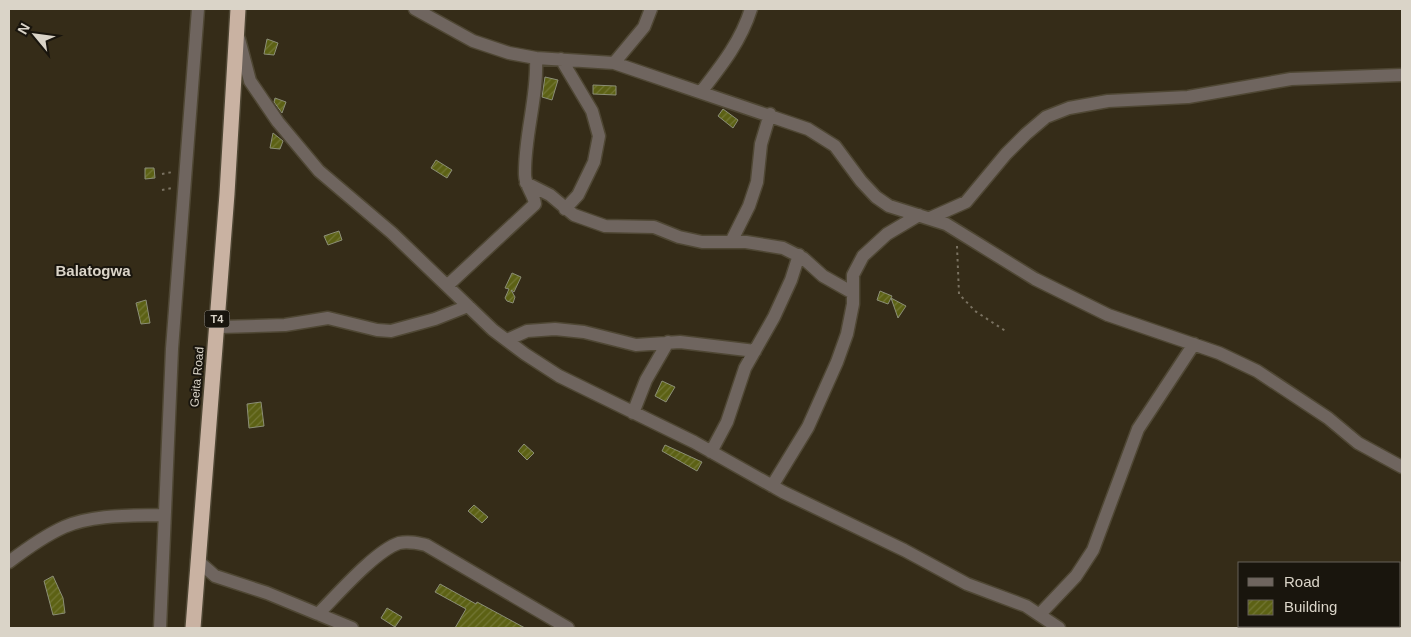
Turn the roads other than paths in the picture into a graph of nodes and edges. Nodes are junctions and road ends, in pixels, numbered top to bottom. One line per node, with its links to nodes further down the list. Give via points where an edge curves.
1 (198, 9): 30 (street, via 176,299)
2 (238, 9): 6 (highway, Geita Road / T4)
3 (415, 9): 7 (street, via 473,41)
4 (651, 9): 9 (street, via 644,27)
5 (751, 9): 11 (street, via 745,29 731,53)
6 (237, 32): 18 (street, via 250,81 278,122 319,171); 21 (highway, Geita Road / T4)
7 (536, 58): 8 (street); 13 (street)
8 (561, 59): 9 (street); 14 (street, via 592,111 599,136 594,162 578,195)
9 (614, 63): 11 (street)
10 (1402, 75): 15 (street, via 1291,79 1188,97 1108,101 1069,108 1046,117 1026,134 966,202)
11 (701, 92): 12 (street)
12 (770, 114): 15 (street, via 825,138 876,198 889,206); 16 (street, via 761,144 757,182)
13 (526, 183): 14 (street, via 550,195); 18 (street, via 535,204)
14 (565, 208): 16 (street, via 574,215 605,226 654,227 702,242)
15 (925, 217): 19 (street, via 887,234 863,256 852,276); 24 (street, via 956,231 1078,302)
16 (731, 242): 17 (street, via 783,248)
17 (799, 255): 19 (street, via 822,276); 25 (street, via 778,308)
18 (448, 285): 20 (street)
19 (853, 293): 29 (street, via 847,334 837,362 808,427)
20 (468, 306): 21 (street, via 391,331 328,318 285,325 220,327); 22 (street)
21 (217, 322): 31 (highway, Geita Road / T4)
22 (507, 340): 23 (street, via 527,331 555,330 584,332 636,345); 26 (street, via 559,376)
23 (668, 342): 25 (street); 26 (street, via 646,380)
24 (1194, 344): 28 (street, via 1257,371 1328,418 1358,443); 34 (street, via 1138,429 1093,550 1076,576)
25 (755, 351): 27 (street, via 740,380 728,422)
26 (633, 413): 27 (street)
27 (711, 452): 29 (street)
28 (1402, 467)
29 (772, 486): 34 (street, via 967,584)
30 (164, 515): 32 (street, via 120,516 65,526); 35 (street)
31 (197, 560): 33 (street, via 215,576); 36 (highway, Geita Road / T4)
32 (9, 562)
33 (318, 614): 37 (street); 38 (street, via 382,553 398,544 413,542 426,545)
34 (1040, 614): 39 (street)
35 (160, 628)
36 (193, 628)
37 (352, 628)
38 (568, 628)
39 (1059, 628)

